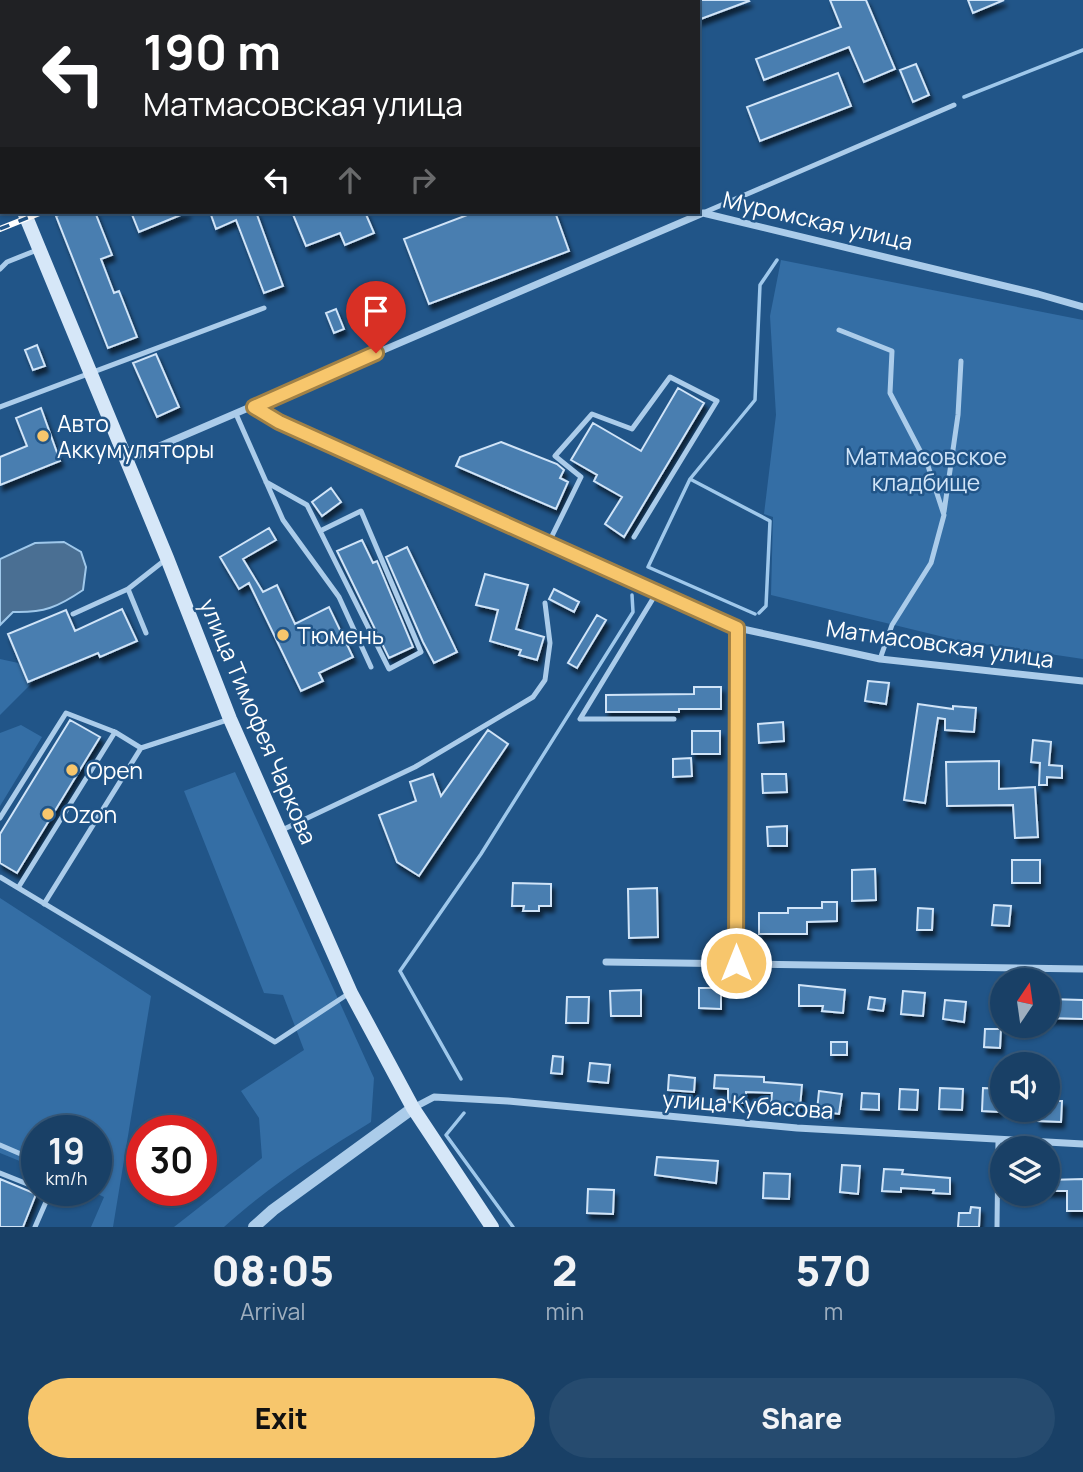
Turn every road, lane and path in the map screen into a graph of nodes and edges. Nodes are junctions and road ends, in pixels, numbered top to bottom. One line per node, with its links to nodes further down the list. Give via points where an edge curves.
1 (954, 105): 2 (lane)
2 (703, 213): 6 (street, Муромская улица); 12 (street, Муромская улица)
3 (25, 214): 4 (main road, улица Тимофея Чаркова)
4 (40, 249): 5 (lane); 10 (main road, улица Тимофея Чаркова)
5 (0, 269)
6 (1083, 307)
7 (264, 308): 10 (lane)
8 (839, 330): 16 (lane, via 892,351 890,393 928,466)
9 (961, 361): 16 (lane)
10 (91, 372): 11 (lane); 14 (main road, улица Тимофея Чаркова)
11 (0, 407)
12 (254, 407): 13 (street, Муромская улица); 19 (street, Матмасовская улица)
13 (236, 414): 14 (street, Муромская улица); 15 (lane)
14 (127, 460): 20 (main road, улица Тимофея Чаркова)
15 (266, 482): 17 (lane, via 307,505); 28 (lane, via 283,520 339,597)
16 (944, 515): 27 (lane, via 931,563 892,625)
17 (320, 531): 17 (lane, via 389,668 421,652 361,511)
18 (634, 537): 19 (lane, via 717,401 670,377 632,429 592,414 555,456 581,477)
19 (548, 542): 22 (street, Матмасовская улица)
20 (167, 558): 21 (lane); 30 (main road, улица Тимофея Чаркова)
21 (128, 589): 24 (lane); 26 (lane)
22 (657, 592): 25 (street, Матмасовская улица); 31 (lane, via 580,719)
23 (545, 603): 35 (lane, via 551,643 545,680 533,697 415,767)
24 (73, 614)
25 (737, 628): 27 (street, Матмасовская улица); 40 (street)
26 (146, 633)
27 (880, 659): 29 (street, Матмасовская улица)
28 (371, 667)
29 (1083, 681)
30 (230, 719): 33 (lane); 35 (main road, улица Тимофея Чаркова)
31 (674, 719)
32 (115, 732): 33 (lane); 34 (lane, via 65,713); 37 (lane)
33 (141, 748): 38 (lane)
34 (0, 818)
35 (280, 831): 42 (main road, улица Тимофея Чаркова)
36 (0, 877): 37 (lane)
37 (18, 888): 38 (lane)
38 (44, 904): 42 (lane, via 275,1042)
39 (606, 962): 40 (street)
40 (736, 963): 41 (street)
41 (1083, 969)
42 (351, 992): 43 (main road, улица Тимофея Чаркова)
43 (413, 1108): 44 (street, улица Кубасова, via 434,1097); 54 (street); 55 (main road, улица Тимофея Чаркова)
44 (990, 1140)
45 (1060, 1143): 46 (street, улица Кубасова)
46 (1083, 1144)
47 (0, 1145): 48 (lane)
48 (21, 1154)
49 (0, 1173): 50 (lane)
50 (21, 1181)
51 (45, 1206): 53 (lane)
52 (997, 1206): 56 (lane)
53 (36, 1227)
54 (254, 1227)
55 (492, 1227)
56 (997, 1227)

